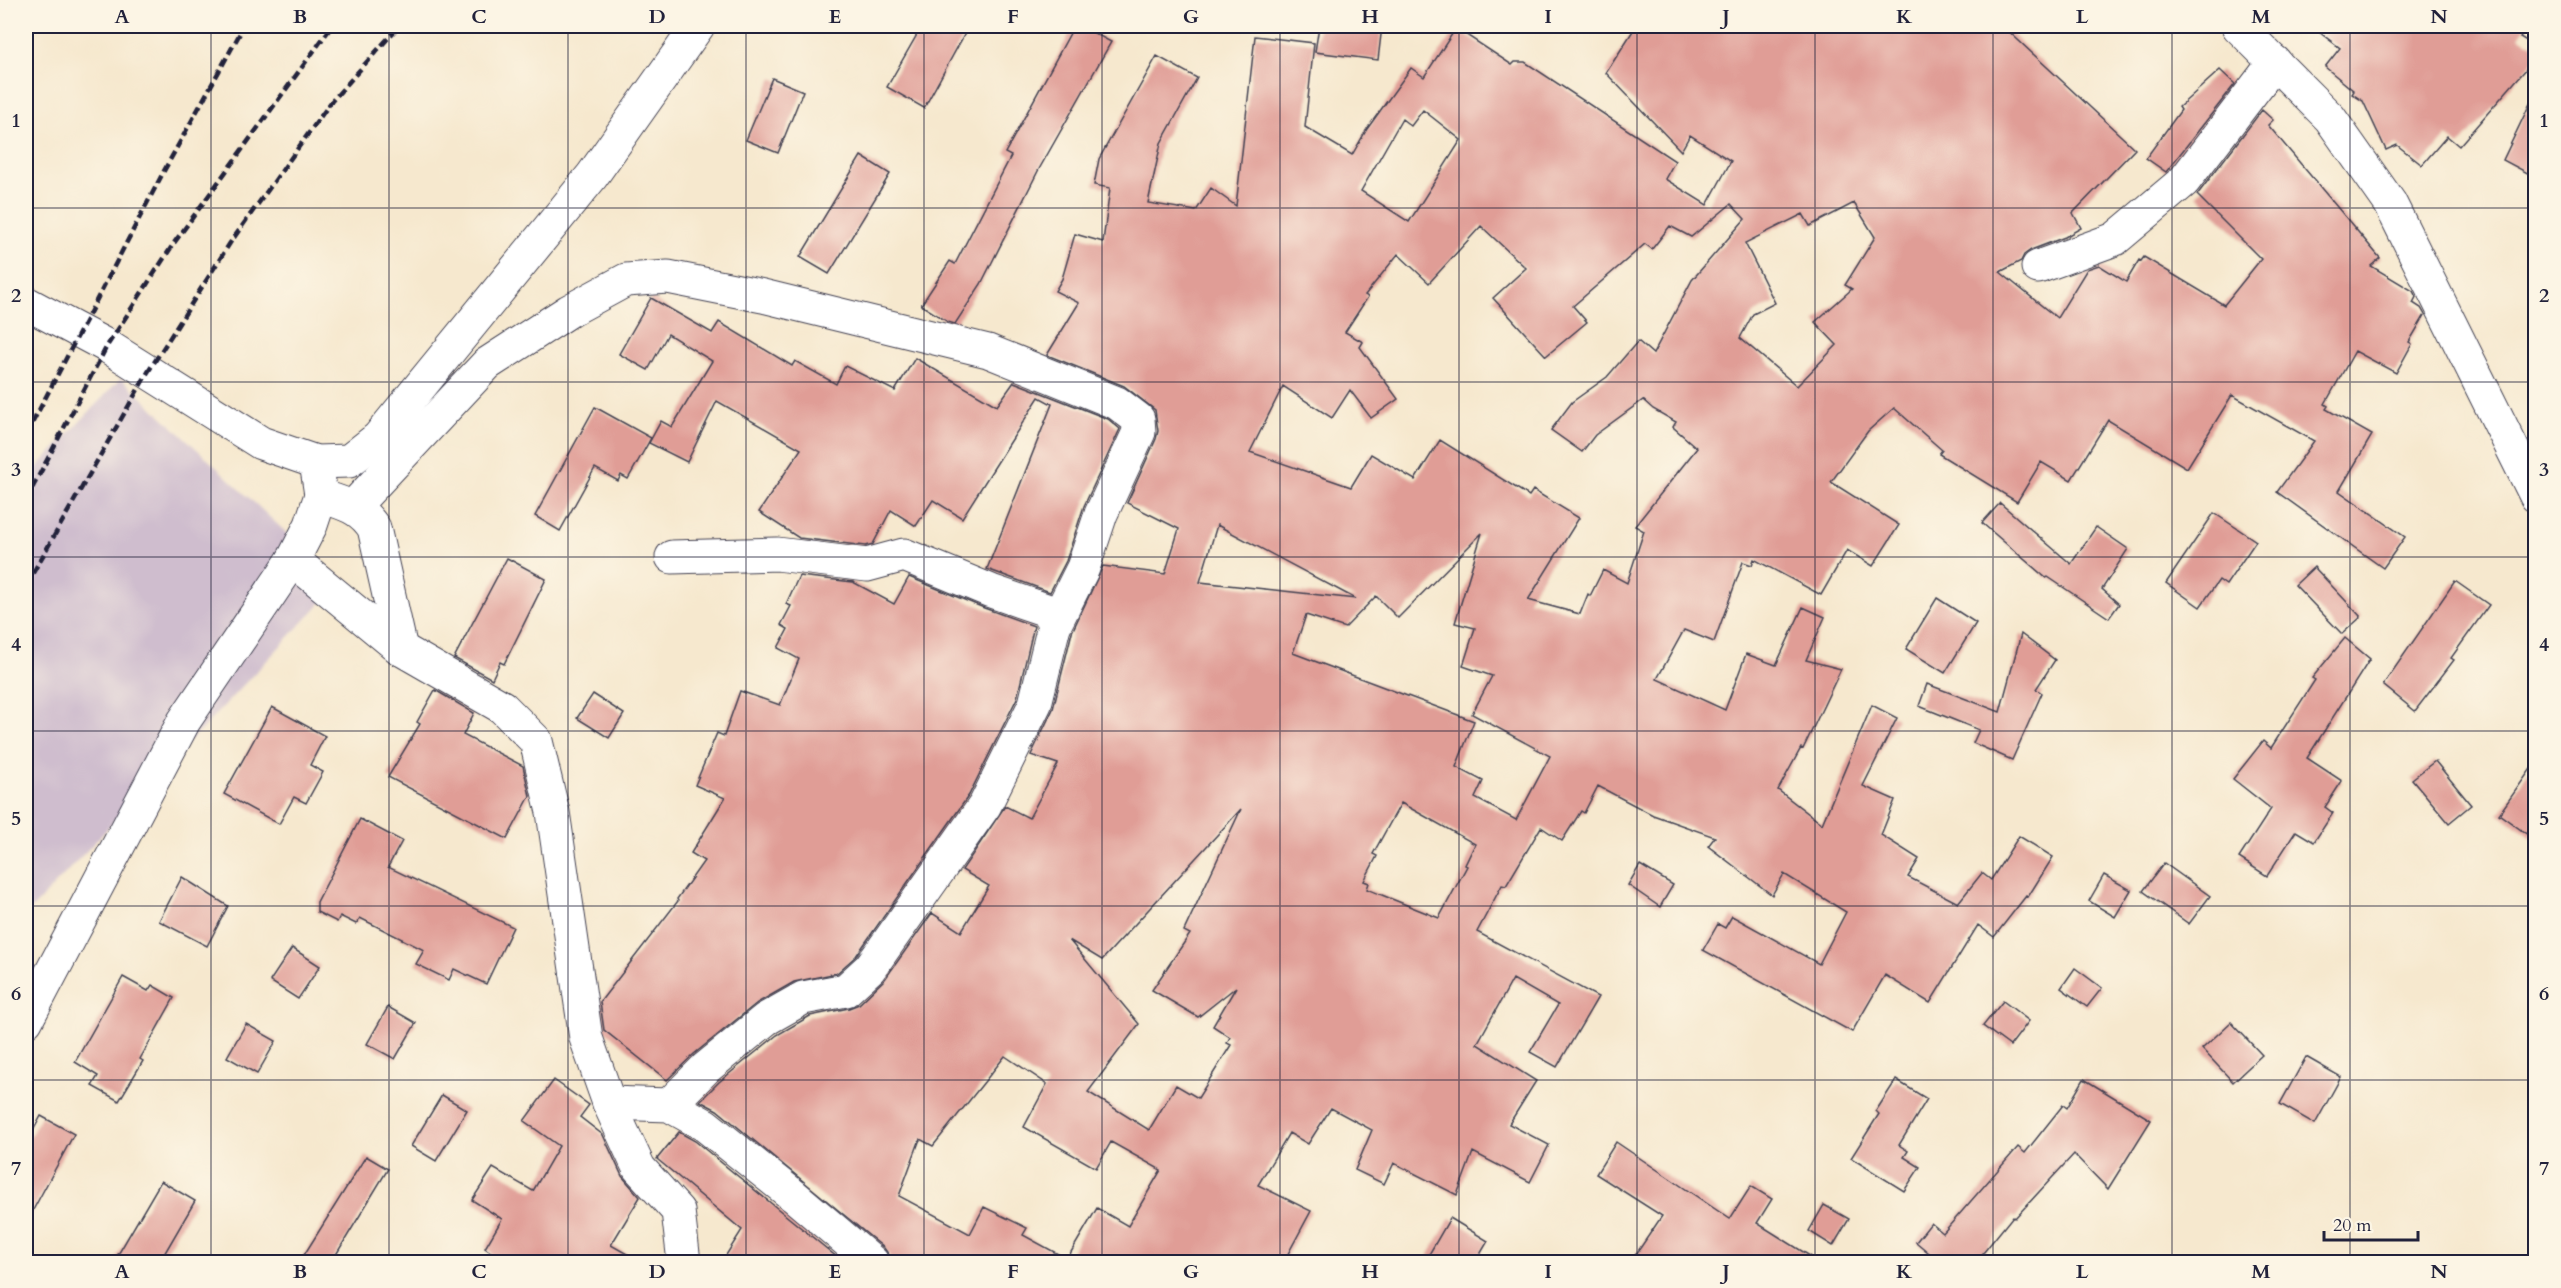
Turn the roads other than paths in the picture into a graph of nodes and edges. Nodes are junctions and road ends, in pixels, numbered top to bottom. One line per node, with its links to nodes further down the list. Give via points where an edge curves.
1 (698, 26): 6 (street, via 592,176 378,438 349,461)
2 (2238, 26): 3 (street)
3 (2275, 62): 4 (street, via 2184,182 2115,239); 8 (street, via 2330,118 2390,203)
4 (2038, 267)
5 (26, 303): 6 (street, via 107,346 261,443)
6 (316, 462): 7 (street)
7 (321, 495): 9 (street); 11 (street)
8 (2535, 496)
9 (353, 507): 12 (street, via 487,364 569,310 626,280 668,278 763,296 988,351 1117,403 1138,419 1139,432 1101,514 1083,568); 13 (street, via 374,528)
10 (672, 557): 12 (street, via 777,554 867,566 904,555 1049,611)
11 (293, 560): 13 (street); 14 (street, via 184,721)
12 (1054, 626): 16 (street, via 1035,704 986,805 870,968 846,990 803,998 766,1019 706,1068)
13 (401, 649): 15 (street, via 502,706 536,741 553,812 586,1038)
14 (26, 1021)
15 (609, 1103): 16 (street); 17 (street, via 639,1168 678,1211)
16 (669, 1105): 18 (street, via 705,1125)
17 (684, 1263)
18 (872, 1263)

